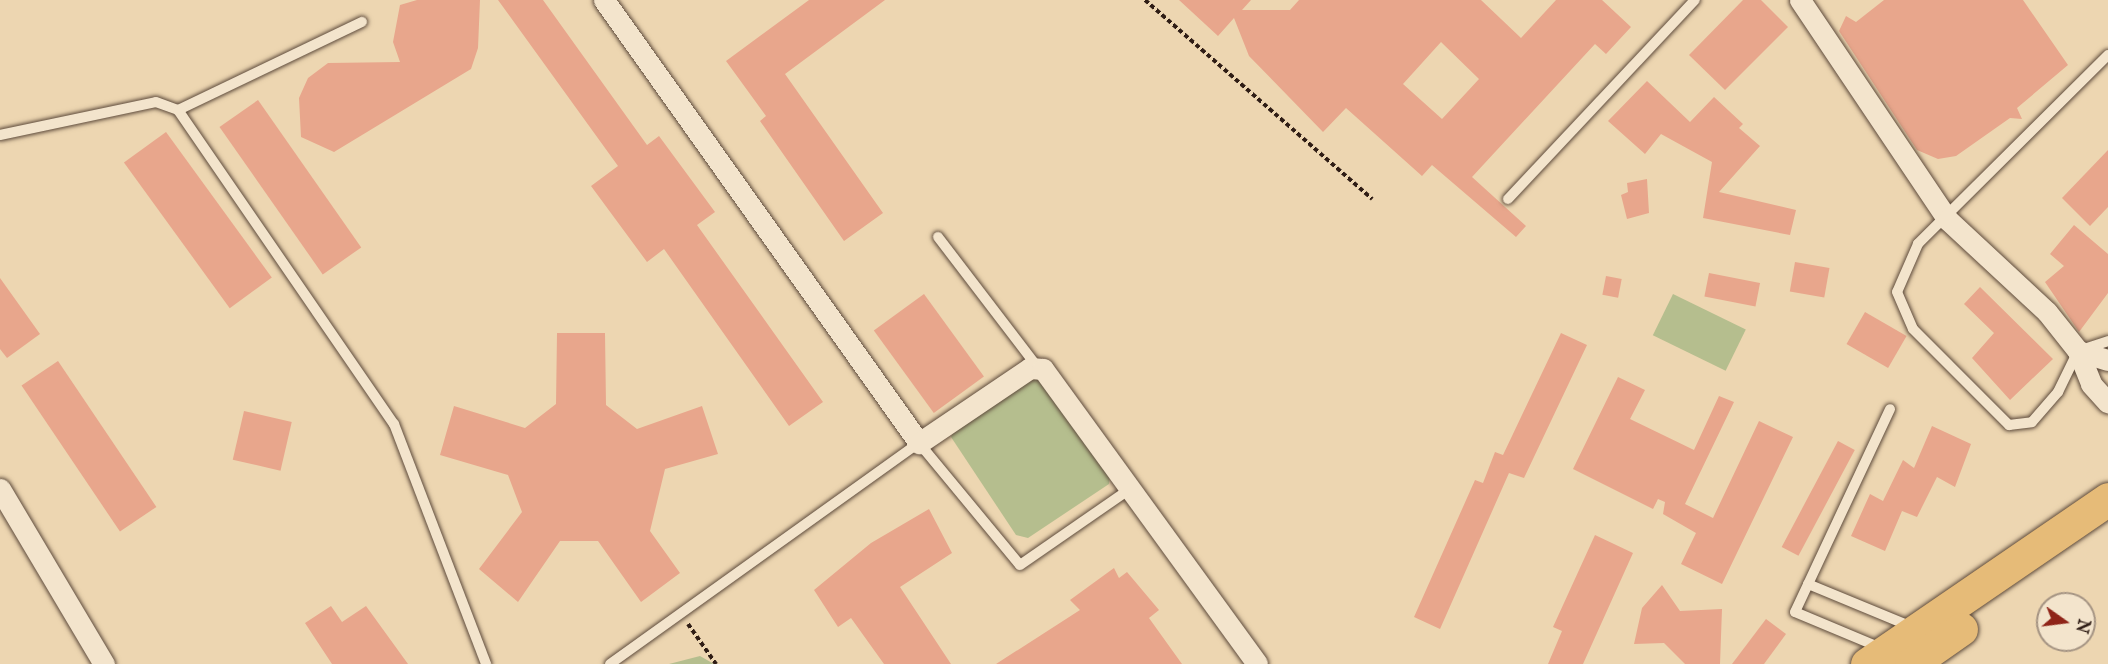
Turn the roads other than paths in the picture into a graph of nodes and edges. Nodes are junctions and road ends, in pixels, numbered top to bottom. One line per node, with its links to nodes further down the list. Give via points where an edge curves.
1 (604, 0): 17 (street)
2 (1695, 0): 8 (lane)
3 (1800, 0): 9 (street)
4 (362, 22): 6 (lane)
5 (2108, 55): 9 (lane)
6 (178, 110): 7 (lane, via 156,102); 26 (lane, via 394,424)
7 (0, 135)
8 (1508, 199)
9 (1948, 220): 12 (street, via 2047,312); 12 (lane, via 1918,244 1898,292 1913,329 1957,376 2009,425 2032,422 2058,392)
10 (938, 237): 14 (lane)
11 (2108, 341): 12 (lane)
12 (2078, 351): 13 (street); 15 (street, via 2091,384)
13 (2108, 360)
14 (1038, 368): 17 (street); 18 (street)
15 (2108, 403)
16 (1890, 409): 22 (lane)
17 (919, 443): 18 (lane, via 1020,565); 27 (lane)
18 (1131, 488): 28 (street)
19 (0, 489): 25 (street)
20 (2108, 499): 23 (main road)
21 (2108, 527): 24 (main road)
22 (1808, 584): 23 (lane); 24 (lane, via 1795,612)
23 (1920, 630): 24 (main road)
24 (1888, 659)
25 (104, 664)
26 (486, 664)
27 (610, 664)
28 (1257, 664)

